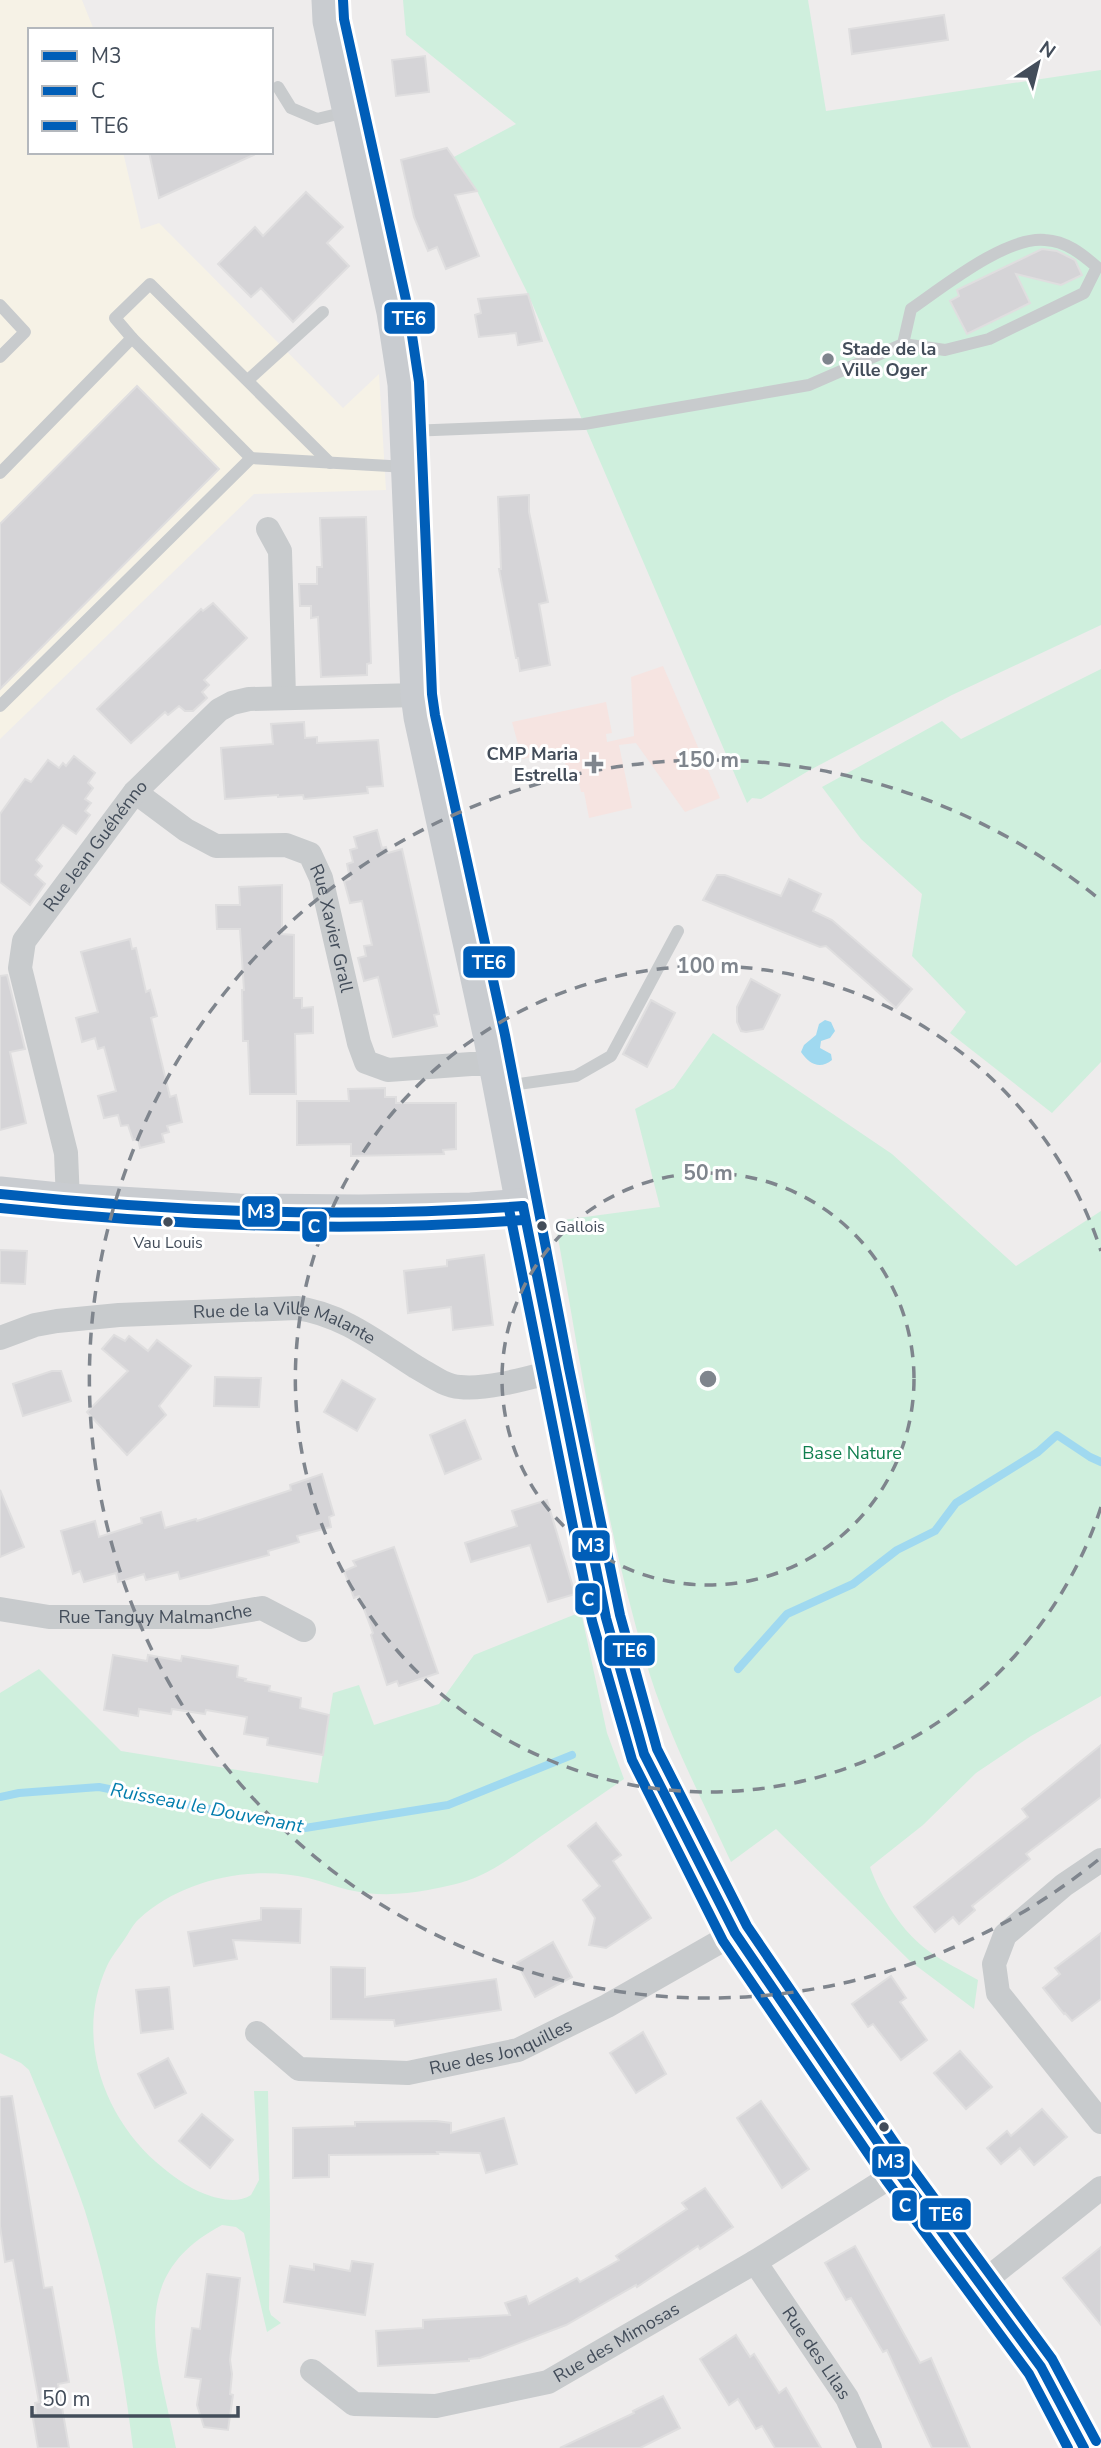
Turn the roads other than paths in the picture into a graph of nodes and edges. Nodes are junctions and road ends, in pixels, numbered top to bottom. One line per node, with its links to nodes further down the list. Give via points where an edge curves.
1 (329, 0): 3 (main road)
2 (278, 86): 3 (lane, via 291,108 317,119)
3 (350, 112): 10 (main road, via 394,312 405,384)
4 (0, 305): 8 (lane, via 25,332)
5 (323, 312): 9 (lane)
6 (132, 338): 9 (lane, via 115,318 150,284); 11 (lane); 14 (lane)
7 (903, 344): 7 (lane, via 945,350 989,339 1084,293 1097,267 1066,246 1045,240 1022,243 982,260 911,309); 10 (lane, via 809,385 584,424)
8 (0, 357)
9 (248, 380): 12 (lane)
10 (405, 431): 13 (main road)
11 (251, 458): 12 (lane); 18 (lane)
12 (330, 463): 13 (lane)
13 (407, 467): 16 (main road)
14 (0, 472)
15 (268, 529): 17 (street, via 280,551)
16 (418, 695): 17 (street, Rue Jean Guéhénno); 21 (main road)
17 (284, 697): 19 (street, Rue Jean Guéhénno, via 249,699 219,710)
18 (0, 706)
19 (135, 792): 21 (street, Rue Xavier Grall, via 216,846 286,845 310,854 321,878 366,1062 388,1070 471,1063); 23 (street, Rue Jean Guéhénno, via 23,941 20,968 66,1153)
20 (678, 931): 21 (lane, via 611,1056 576,1076)
21 (498, 1075): 24 (main road)
22 (0, 1194): 23 (main road)
23 (68, 1201): 24 (main road, via 253,1211)
24 (523, 1206): 26 (main road)
25 (0, 1338): 26 (street, Rue de la Ville Malante, via 57,1321 297,1308 340,1319 457,1387)
26 (555, 1371): 30 (main road, via 606,1618 632,1717 646,1759)
27 (0, 1609): 28 (street, Rue Tanguy Malmanche, via 49,1617 210,1617 262,1608)
28 (304, 1630)
29 (1101, 1860): 32 (street, via 1005,1935 994,1964 998,1993)
30 (735, 1933): 31 (street, Rue des Jonquilles, via 607,2006 518,2050 463,2062 408,2073 299,2069); 33 (main road)
31 (257, 2033)
32 (1101, 2122)
33 (898, 2172): 35 (street, Rue des Mimosas); 36 (main road)
34 (1101, 2188): 36 (street)
35 (755, 2262): 37 (street, Rue des Mimosas, via 548,2382 436,2406 354,2404); 38 (street, Rue des Lilas, via 848,2398)
36 (982, 2283): 39 (main road, via 1041,2367)
37 (312, 2371)
38 (870, 2448)
39 (1084, 2448)

